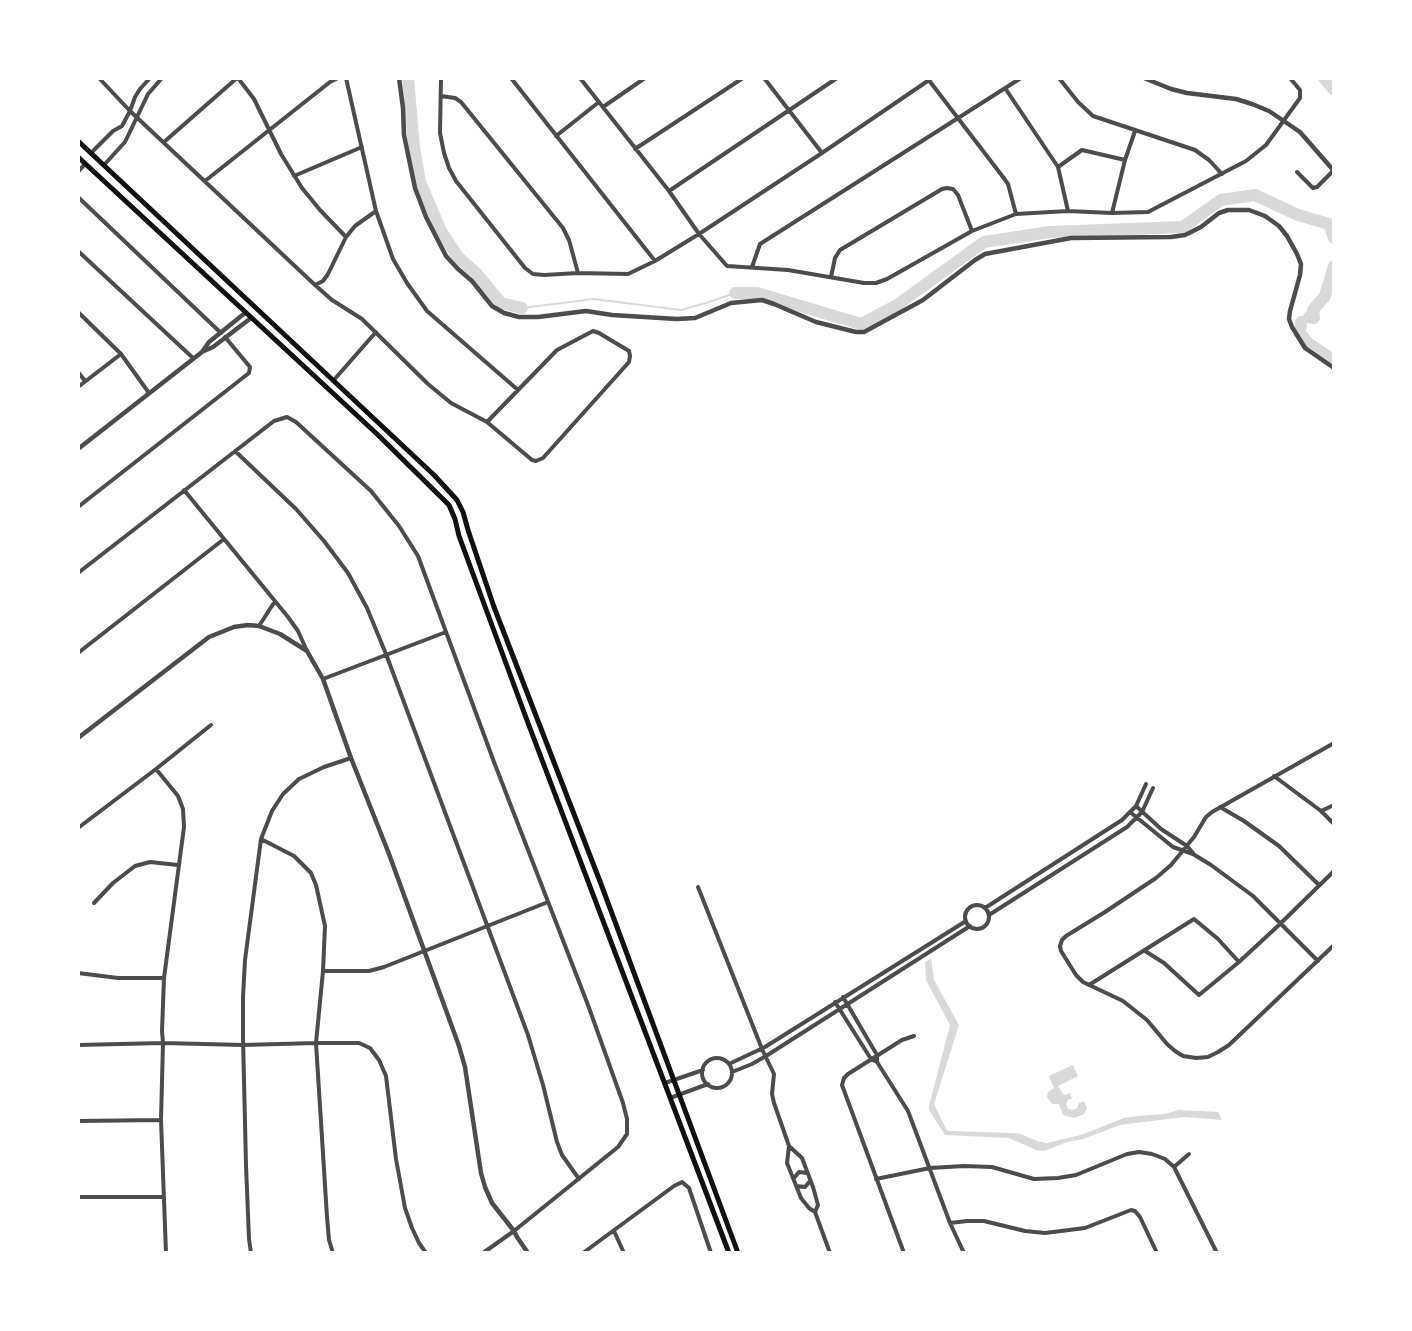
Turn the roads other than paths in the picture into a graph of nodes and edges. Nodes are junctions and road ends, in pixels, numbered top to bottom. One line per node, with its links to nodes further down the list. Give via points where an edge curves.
1 (99, 78): 24 (street)
2 (150, 78): 24 (street)
3 (162, 78): 26 (street, via 148,94)
4 (238, 78): 29 (street); 33 (street)
5 (338, 78): 29 (street)
6 (346, 78): 34 (street)
7 (399, 78): 71 (street, via 404,135 426,217 446,256 492,306 504,313 538,317 586,311 677,320 696,318 731,303 762,300 816,322 864,332 923,300 985,254 1071,238 1185,235 1219,213 1250,210 1279,226 1297,254 1300,275 1289,319 1305,348)
8 (441, 78): 21 (street)
9 (511, 78): 31 (street)
10 (580, 78): 22 (street)
11 (645, 78): 23 (street)
12 (743, 78): 35 (street)
13 (764, 78): 25 (street)
14 (837, 78): 25 (street)
15 (1021, 78): 20 (street)
16 (1059, 78): 30 (street, via 1093,116)
17 (1144, 78): 28 (street, via 1187,93 1236,99)
18 (1290, 78): 28 (street, via 1301,94)
19 (929, 79): 27 (street); 37 (street)
20 (1005, 88): 27 (street); 42 (street)
21 (441, 96): 61 (street, via 460,102 563,228); 61 (street, via 440,133 456,181 529,272)
22 (600, 102): 23 (street); 31 (street)
23 (603, 107): 35 (street)
24 (130, 111): 26 (street); 36 (street, via 122,126)
25 (790, 111): 37 (street); 49 (street)
26 (138, 118): 33 (street); 41 (street, via 125,142)
27 (957, 118): 54 (street, via 1008,184); 60 (street, via 760,244)
28 (1284, 121): 43 (street, via 1300,132); 46 (street, via 1266,145)
29 (270, 130): 47 (street); 48 (street)
30 (1135, 131): 39 (street); 46 (street, via 1195,150)
31 (556, 136): 59 (street)
32 (78, 141): 36 (main road)
33 (164, 142): 48 (street)
34 (362, 147): 47 (street); 51 (street)
35 (635, 149): 49 (street)
36 (91, 153): 41 (main road)
37 (822, 153): 56 (street)
38 (78, 157): 40 (main road)
39 (1125, 160): 42 (street, via 1082,150); 53 (street)
40 (85, 164): 44 (street); 65 (main road)
41 (104, 165): 74 (main road)
42 (1058, 167): 52 (street)
43 (1334, 171): 45 (street, via 1313,188)
44 (78, 172)
45 (1297, 172)
46 (1221, 174): 53 (street, via 1148,212)
47 (294, 176): 57 (street)
48 (205, 181): 63 (street)
49 (669, 191): 56 (street)
50 (78, 197): 68 (street)
51 (376, 211): 57 (street); 76 (street, via 393,260 427,311)
52 (1068, 211): 53 (street); 54 (street)
53 (1112, 213)
54 (1016, 214): 55 (street)
55 (972, 231): 62 (street, via 876,283); 62 (street, via 958,195 953,189 942,189 840,250)
56 (699, 234): 59 (street); 60 (street, via 727,266)
57 (346, 237): 63 (street, via 328,274)
58 (78, 251): 70 (street)
59 (655, 261): 61 (street, via 628,274)
60 (752, 267): 62 (street)
61 (578, 273)
62 (831, 277)
63 (315, 285): 67 (street)
64 (78, 312): 69 (street)
65 (245, 313): 66 (main road); 68 (street)
66 (251, 318): 68 (street); 152 (main road, via 449,506)
67 (376, 332): 74 (street); 78 (street, via 451,403)
68 (223, 335): 70 (street); 82 (street, via 250,367 249,373)
69 (121, 354): 73 (street); 77 (street)
70 (193, 358): 77 (street)
71 (1334, 368)
72 (78, 372): 73 (street)
73 (86, 381): 75 (street)
74 (333, 381): 151 (main road, via 434,475 463,512 494,607)
75 (78, 387)
76 (518, 390): 78 (street); 78 (street, via 556,350 593,331 624,347 630,356 629,362 540,460 529,458)
77 (149, 393): 79 (street)
78 (487, 422)
79 (78, 449)
80 (235, 451): 81 (street); 87 (street, via 274,421 287,417 296,422 371,491 399,525 418,556); 90 (street, via 296,509 342,565 367,608)
81 (184, 490): 83 (street); 84 (street)
82 (78, 507)
83 (224, 539): 85 (street); 89 (street)
84 (78, 573)
85 (275, 601): 86 (street); 88 (street, via 298,631)
86 (260, 626): 88 (street); 93 (street, via 234,627 209,637)
87 (446, 632): 90 (street); 117 (street)
88 (307, 651): 91 (street)
89 (78, 653)
90 (386, 654): 91 (street); 124 (street)
91 (323, 679): 95 (street)
92 (211, 725): 96 (street)
93 (78, 738)
94 (1334, 743): 97 (street)
95 (351, 758): 109 (street, via 299,779 272,811); 126 (street)
96 (156, 769): 108 (street); 113 (street, via 178,796 183,809)
97 (1274, 776): 102 (street); 103 (street)
98 (1146, 784): 101 (street)
99 (1154, 788): 105 (street)
100 (1334, 805): 103 (street)
101 (1136, 806): 104 (street); 105 (street)
102 (1220, 807): 110 (street, via 1206,817); 115 (street, via 1279,846)
103 (1322, 811): 107 (street)
104 (1131, 812): 106 (street); 119 (street)
105 (1142, 812): 106 (street); 110 (street)
106 (1137, 818): 111 (street); 120 (street)
107 (1334, 824)
108 (78, 828)
109 (261, 839): 130 (street, via 294,856 316,885 325,926); 141 (street, via 245,960)
110 (1187, 846): 111 (street); 112 (street)
111 (1183, 851): 112 (street); 133 (street, via 1156,878 1062,940 1061,951 1076,975)
112 (1193, 854): 122 (street, via 1253,896)
113 (178, 865): 118 (street, via 150,862 135,866); 132 (street)
114 (1334, 871): 115 (street)
115 (1319, 885): 122 (street)
116 (698, 887): 143 (street)
117 (548, 902): 124 (street); 163 (street, via 627,1119 627,1134 618,1147)
118 (94, 903)
119 (985, 908): 120 (street); 121 (street, via 971,907)
120 (989, 915): 123 (street, via 983,927)
121 (966, 921): 123 (street); 134 (street)
122 (1280, 924): 128 (street); 129 (street)
123 (970, 926): 136 (street)
124 (487, 927): 126 (street); 163 (street, via 528,1035 557,1142)
125 (1334, 945): 128 (street)
126 (423, 950): 130 (street, via 369,971); 172 (street, via 465,1066 485,1187)
127 (1145, 951): 129 (street, via 1199,994); 129 (street, via 1194,919); 133 (street)
128 (1318, 961): 133 (street, via 1229,1045 1208,1057 1183,1056 1137,1011)
129 (1239, 962)
130 (323, 971): 140 (street)
131 (78, 973): 132 (street)
132 (164, 978): 139 (street)
133 (1089, 985)
134 (843, 997): 135 (street); 136 (street)
135 (835, 1002): 137 (street); 143 (street)
136 (847, 1004): 137 (street); 144 (street)
137 (839, 1009): 145 (street); 146 (street)
138 (914, 1036): 144 (street)
139 (163, 1043): 141 (street); 142 (street); 156 (street)
140 (316, 1043): 141 (street); 176 (street, via 327,1217); 177 (street, via 359,1043 370,1048 380,1060 386,1076 405,1208)
141 (243, 1044): 175 (street)
142 (78, 1045)
143 (762, 1049): 145 (street); 148 (street)
144 (877, 1055): 146 (street); 147 (street)
145 (766, 1056): 150 (street); 158 (street, via 774,1074 774,1103)
146 (871, 1059): 147 (street); 165 (street, via 848,1074 842,1085)
147 (877, 1062): 161 (street, via 908,1111)
148 (729, 1064): 149 (street, via 716,1058); 150 (street)
149 (703, 1070): 151 (street); 153 (street)
150 (732, 1072): 153 (street, via 722,1087)
151 (674, 1080): 152 (street); 154 (main road)
152 (665, 1083): 155 (main road)
153 (708, 1084): 154 (street)
154 (679, 1095): 155 (street); 184 (main road)
155 (670, 1098): 183 (main road)
156 (162, 1120): 157 (street); 169 (street)
157 (78, 1121)
158 (789, 1146): 162 (street, via 802,1158); 164 (street, via 788,1163)
159 (1189, 1154): 160 (street)
160 (1174, 1167): 161 (street, via 1165,1159 1139,1152 1058,1178 1034,1179 993,1167); 189 (street)
161 (930, 1168): 165 (street); 171 (street)
162 (808, 1174): 164 (street, via 799,1172); 166 (street)
163 (579, 1179): 172 (street)
164 (794, 1179): 167 (street)
165 (876, 1179): 186 (street)
166 (810, 1180): 167 (street, via 805,1187); 170 (street, via 817,1196)
167 (796, 1185): 170 (street, via 801,1198)
168 (78, 1197): 169 (street)
169 (164, 1197): 174 (street)
170 (815, 1212): 185 (street)
171 (950, 1223): 187 (street); 188 (street, via 984,1221 1025,1232 1046,1233 1086,1228 1131,1210 1140,1217)
172 (514, 1231): 178 (street); 179 (street)
173 (614, 1231): 180 (street); 181 (street); 182 (street, via 682,1182 689,1188)
174 (166, 1253)
175 (251, 1253)
176 (333, 1253)
177 (426, 1253)
178 (483, 1253)
179 (528, 1253)
180 (583, 1253)
181 (624, 1253)
182 (711, 1253)
183 (729, 1253)
184 (738, 1253)
185 (830, 1253)
186 (904, 1253)
187 (964, 1253)
188 (1157, 1253)
189 (1217, 1253)

